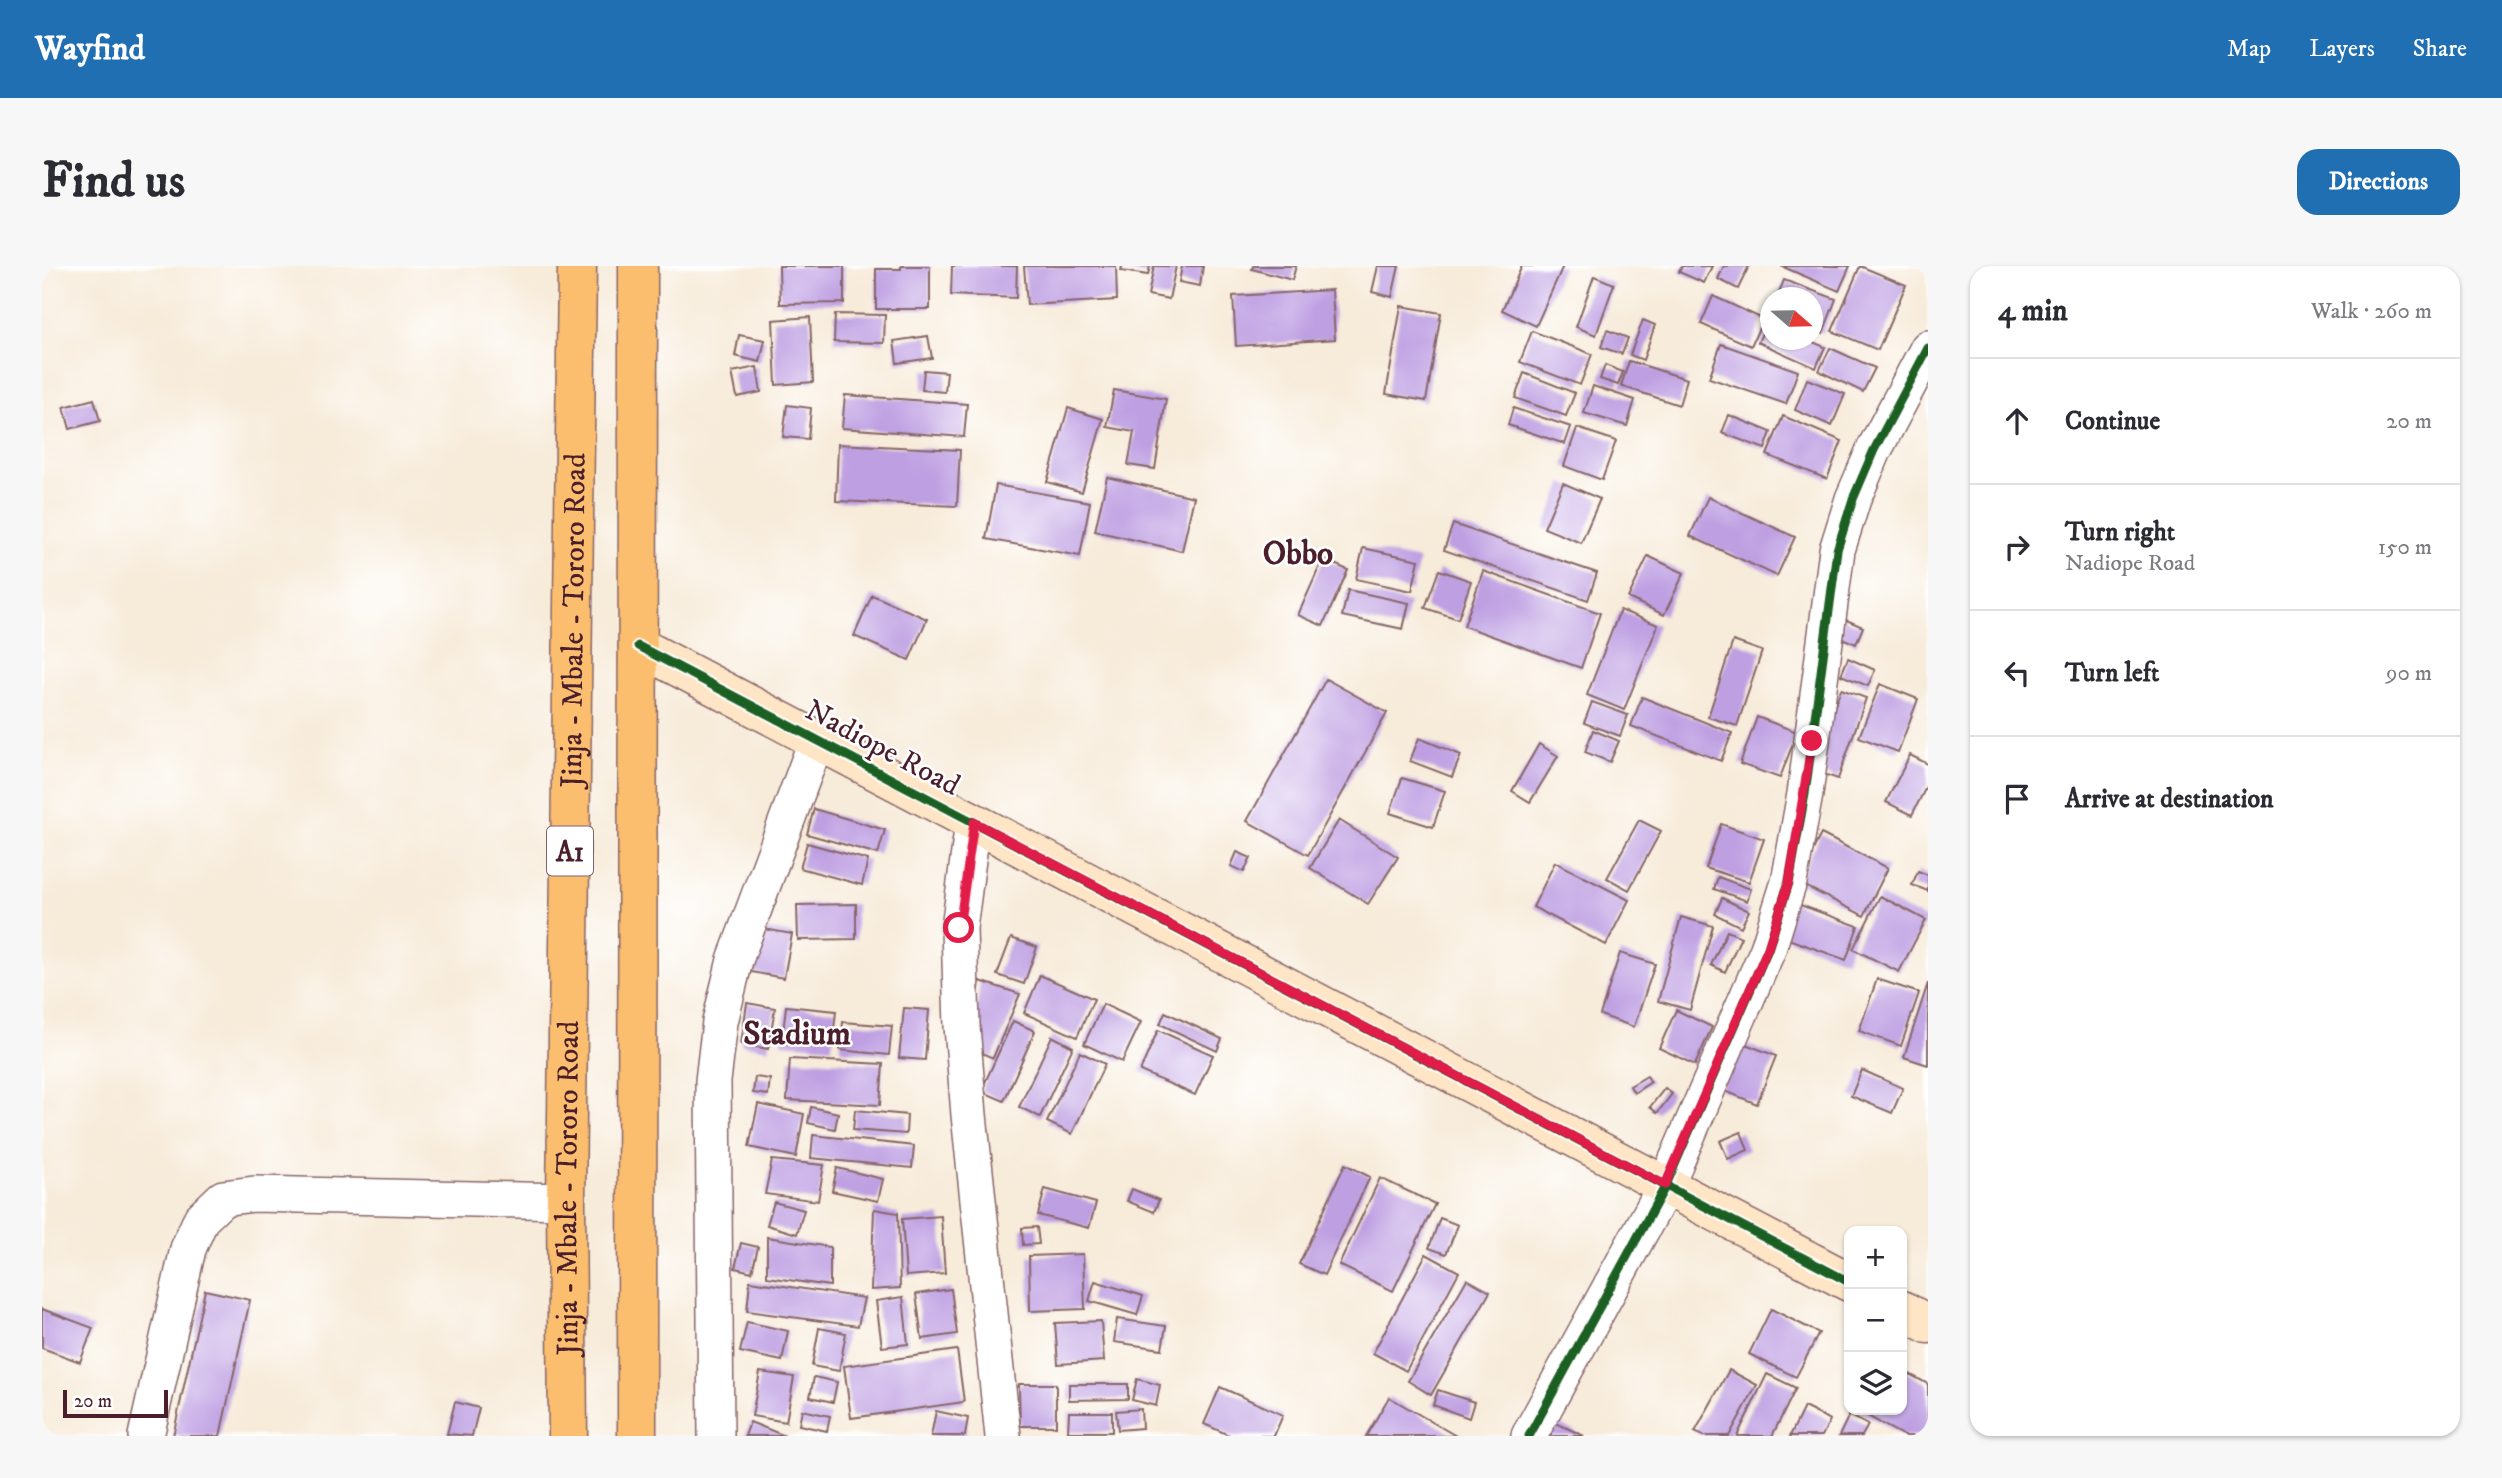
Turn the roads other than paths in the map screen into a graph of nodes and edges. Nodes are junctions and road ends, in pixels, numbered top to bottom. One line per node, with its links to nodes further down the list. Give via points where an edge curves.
1 (577, 266): 8 (highway, Jinja - Mbale - Tororo Road / A1)
2 (638, 266): 4 (highway, Jinja - Mbale - Tororo Road)
3 (1928, 348): 7 (street, via 1874,450 1838,550 1789,882 1768,948)
4 (638, 646): 5 (street, Nadiope Road); 14 (highway, Jinja - Mbale - Tororo Road)
5 (817, 739): 6 (street, Nadiope Road); 15 (street, via 735,961 720,1022 713,1081)
6 (974, 822): 7 (street, Nadiope Road); 16 (street, via 959,928 962,1026)
7 (1665, 1185): 9 (street, Nadiope Road); 17 (street)
8 (566, 1201): 12 (street, via 254,1194 223,1198 201,1219 188,1249); 13 (highway, Jinja - Mbale - Tororo Road / A1)
9 (1844, 1279)
10 (1907, 1313): 11 (street)
11 (1928, 1324)
12 (146, 1436)
13 (568, 1436)
14 (637, 1436)
15 (716, 1436)
16 (1003, 1436)
17 (1529, 1436)

